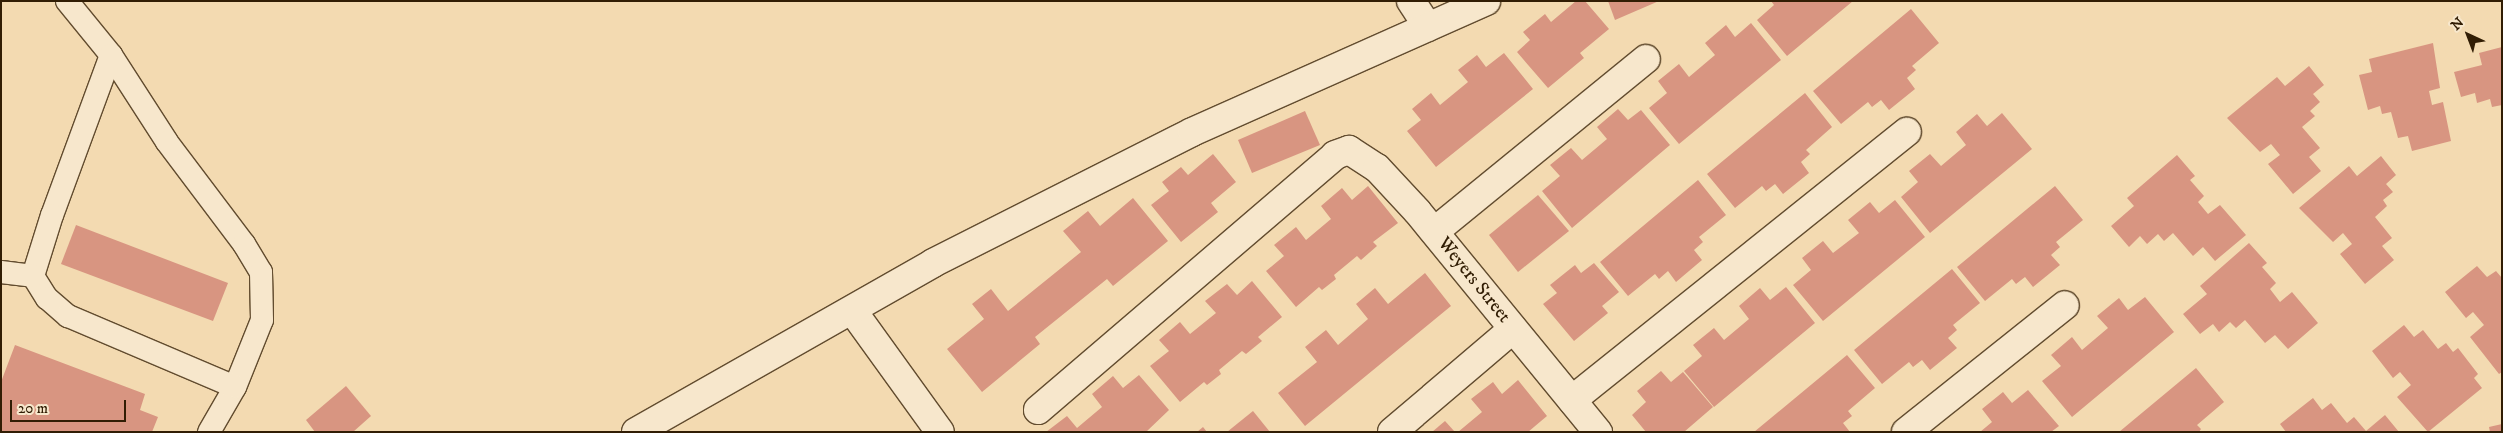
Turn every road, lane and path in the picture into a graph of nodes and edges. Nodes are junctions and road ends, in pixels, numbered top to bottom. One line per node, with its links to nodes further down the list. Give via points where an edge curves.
1 (67, 1): 5 (lane)
2 (1411, 1): 4 (street)
3 (1486, 1): 4 (street)
4 (1428, 27): 12 (street, via 1192,132 932,262)
5 (111, 55): 10 (lane); 14 (lane, via 167,142 244,244 261,272 262,320)
6 (1646, 59): 8 (street)
7 (1907, 132): 15 (street)
8 (1434, 231): 13 (street, Weyers Street); 16 (street, Weyers Street, via 1377,168 1350,150 1335,155)
9 (1, 272): 10 (lane)
10 (33, 276): 14 (lane, via 48,298 68,316)
11 (2065, 305): 22 (street)
12 (852, 310): 18 (street); 19 (street)
13 (1513, 329): 15 (street, Weyers Street); 20 (street)
14 (235, 387): 17 (lane)
15 (1572, 400): 21 (street, Weyers Street)
16 (1038, 410)
17 (209, 432)
18 (636, 432)
19 (940, 432)
20 (1392, 432)
21 (1598, 432)
22 (1906, 432)

